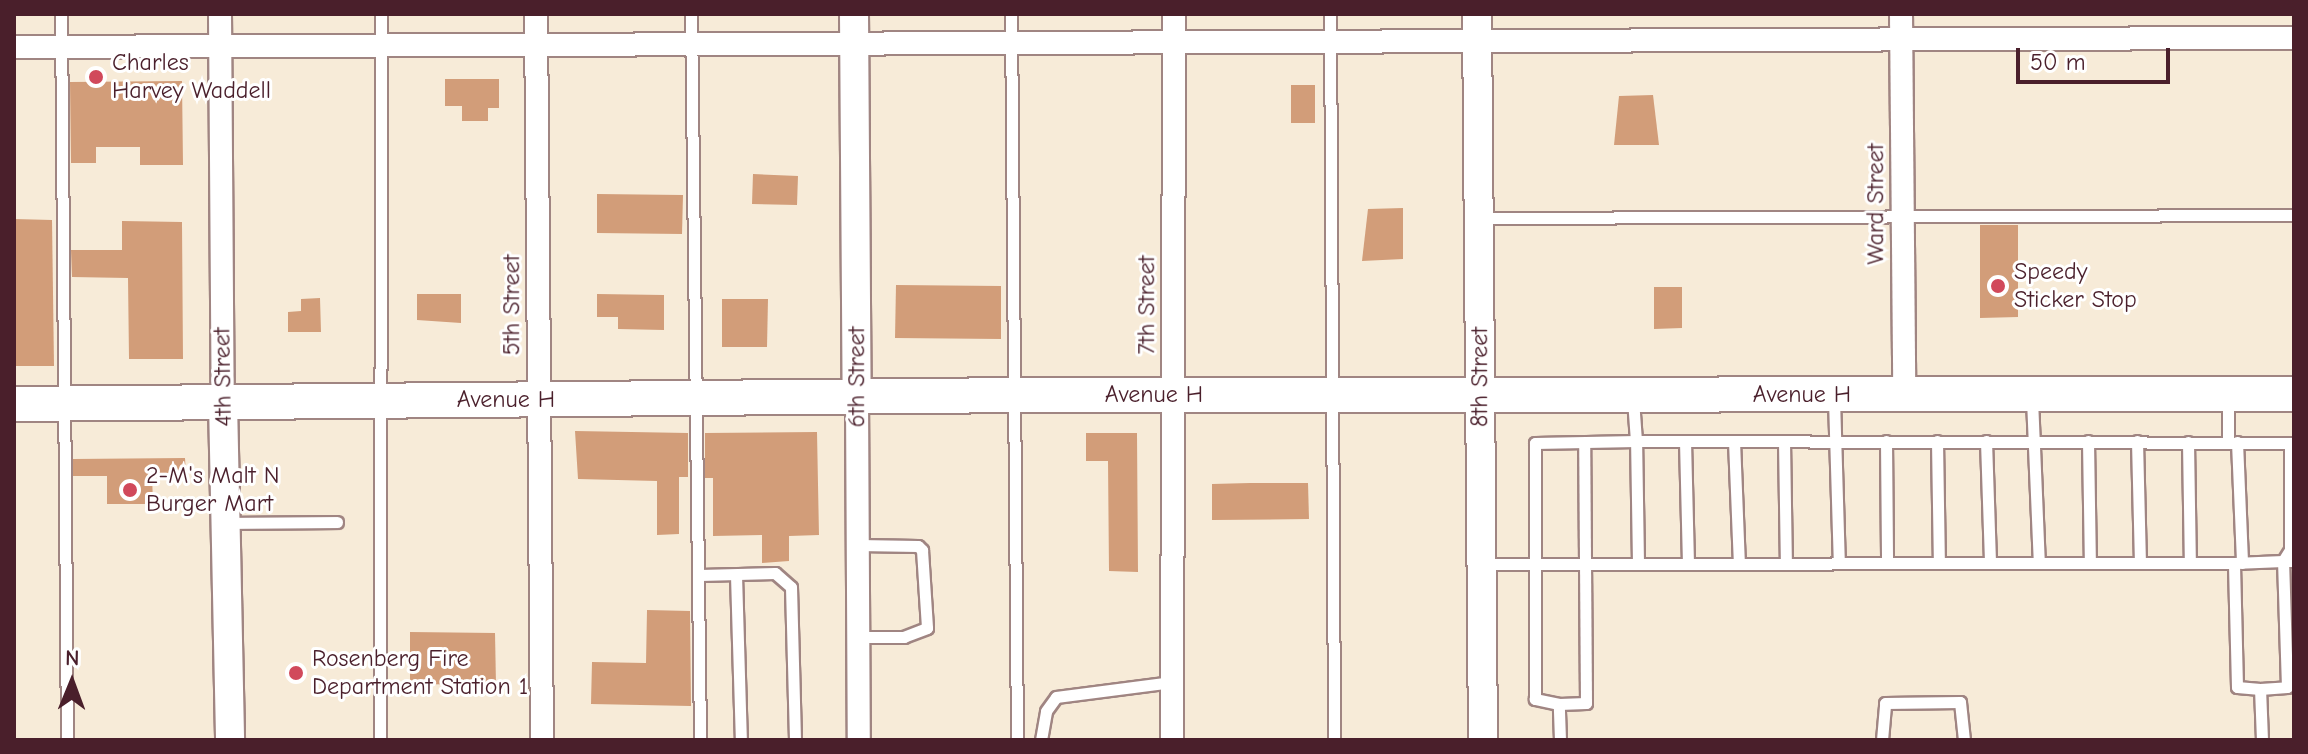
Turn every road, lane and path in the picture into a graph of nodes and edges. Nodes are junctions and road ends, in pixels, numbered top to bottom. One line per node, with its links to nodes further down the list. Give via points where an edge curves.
1 (61, 14): 23 (lane)
2 (220, 14): 20 (street, 4th Street)
3 (381, 14): 21 (lane)
4 (536, 14): 19 (street, 5th Street)
5 (691, 14): 17 (lane)
6 (854, 14): 18 (street, 6th Street)
7 (1011, 14): 15 (lane)
8 (1174, 14): 16 (street, 7th Street)
9 (1330, 14): 14 (lane)
10 (1901, 14): 13 (street, Ward Street)
11 (1477, 28): 13 (street); 14 (street); 26 (street, 8th Street)
12 (2294, 38): 13 (street)
13 (1901, 39): 24 (street, Ward Street)
14 (1330, 42): 16 (street); 27 (lane)
15 (1012, 43): 16 (street); 18 (street); 33 (lane)
16 (1174, 43): 34 (street, 7th Street)
17 (692, 44): 18 (street); 19 (street); 37 (lane)
18 (855, 44): 38 (street, 6th Street)
19 (536, 45): 21 (street); 39 (street, 5th Street)
20 (220, 46): 21 (street); 23 (street); 41 (street, 4th Street)
21 (381, 46): 40 (lane)
22 (14, 47): 23 (street)
23 (61, 47): 42 (lane)
24 (1902, 215): 25 (lane); 26 (lane); 29 (street, Ward Street)
25 (2294, 215)
26 (1479, 218): 35 (street, 8th Street)
27 (1329, 394): 34 (main road, Avenue H); 35 (main road, Avenue H); 96 (lane)
28 (1633, 394): 35 (main road, Avenue H); 36 (main road, Avenue H); 44 (lane)
29 (1904, 394): 30 (main road, Avenue H); 36 (main road, Avenue H)
30 (2032, 394): 31 (main road, Avenue H); 52 (lane)
31 (2228, 394): 32 (main road, Avenue H); 56 (lane)
32 (2294, 394)
33 (1016, 395): 34 (main road, Avenue H); 38 (main road, Avenue H); 93 (lane)
34 (1172, 395): 82 (street, 7th Street)
35 (1480, 395): 77 (street, 8th Street)
36 (1834, 395): 48 (lane)
37 (698, 398): 38 (main road, Avenue H); 39 (main road, Avenue H); 79 (lane)
38 (857, 398): 61 (street, 6th Street)
39 (538, 399): 40 (main road, Avenue H); 88 (street, 5th Street)
40 (381, 401): 41 (main road, Avenue H); 87 (lane)
41 (223, 402): 42 (main road, Avenue H); 60 (street, 4th Street)
42 (64, 403): 43 (main road, Avenue H); 85 (lane)
43 (14, 404)
44 (1636, 441): 45 (lane); 57 (lane); 64 (lane)
45 (1685, 441): 46 (lane); 65 (lane)
46 (1734, 441): 47 (lane); 66 (lane)
47 (1784, 441): 48 (lane); 67 (lane)
48 (1836, 441): 49 (lane); 68 (lane)
49 (1886, 441): 50 (lane); 69 (lane)
50 (1937, 441): 51 (lane); 70 (lane)
51 (1986, 441): 52 (lane); 71 (lane)
52 (2034, 441): 53 (lane); 72 (lane)
53 (2088, 441): 54 (lane); 73 (lane)
54 (2137, 441): 55 (lane); 74 (lane)
55 (2188, 442): 56 (lane); 75 (lane)
56 (2232, 442): 58 (lane); 76 (lane)
57 (1584, 443): 63 (lane); 78 (lane, via 1535,443)
58 (2292, 443): 62 (lane)
59 (337, 522): 60 (lane)
60 (225, 523): 86 (street, 4th Street)
61 (858, 545): 81 (street, 6th Street); 81 (lane, via 918,546 926,565 927,628 904,637)
62 (2289, 561): 76 (lane); 83 (lane, via 2287,687)
63 (1586, 563): 64 (lane); 78 (lane); 84 (lane, via 1586,703)
64 (1638, 563): 65 (lane)
65 (1688, 563): 66 (lane)
66 (1739, 563): 67 (lane)
67 (1786, 563): 68 (lane)
68 (1839, 563): 69 (lane)
69 (1887, 563): 70 (lane)
70 (1939, 563): 71 (lane)
71 (1990, 563): 72 (lane)
72 (2039, 563): 73 (lane)
73 (2090, 563): 74 (lane)
74 (2140, 563): 75 (lane)
75 (2190, 563): 76 (lane)
76 (2238, 563): 83 (lane, via 2237,687)
77 (1481, 564): 78 (lane); 97 (street, 8th Street)
78 (1536, 564): 84 (lane, via 1535,699)
79 (700, 575): 80 (lane); 89 (lane)
80 (736, 575): 90 (lane); 91 (lane, via 775,573 791,587)
81 (858, 637): 92 (street, 6th Street)
82 (1172, 682): 94 (lane, via 1056,697 1046,711); 95 (street, 7th Street)
83 (2260, 689): 101 (lane)
84 (1559, 704): 98 (lane)
85 (67, 740)
86 (230, 740)
87 (380, 740)
88 (542, 740)
89 (700, 740)
90 (741, 740)
91 (795, 740)
92 (859, 740)
93 (1017, 740)
94 (1041, 740)
95 (1172, 740)
96 (1334, 740)
97 (1483, 740)
98 (1560, 740)
99 (1882, 740): 100 (lane, via 1885,703 1960,702)
100 (1964, 740)
101 (2262, 740)

